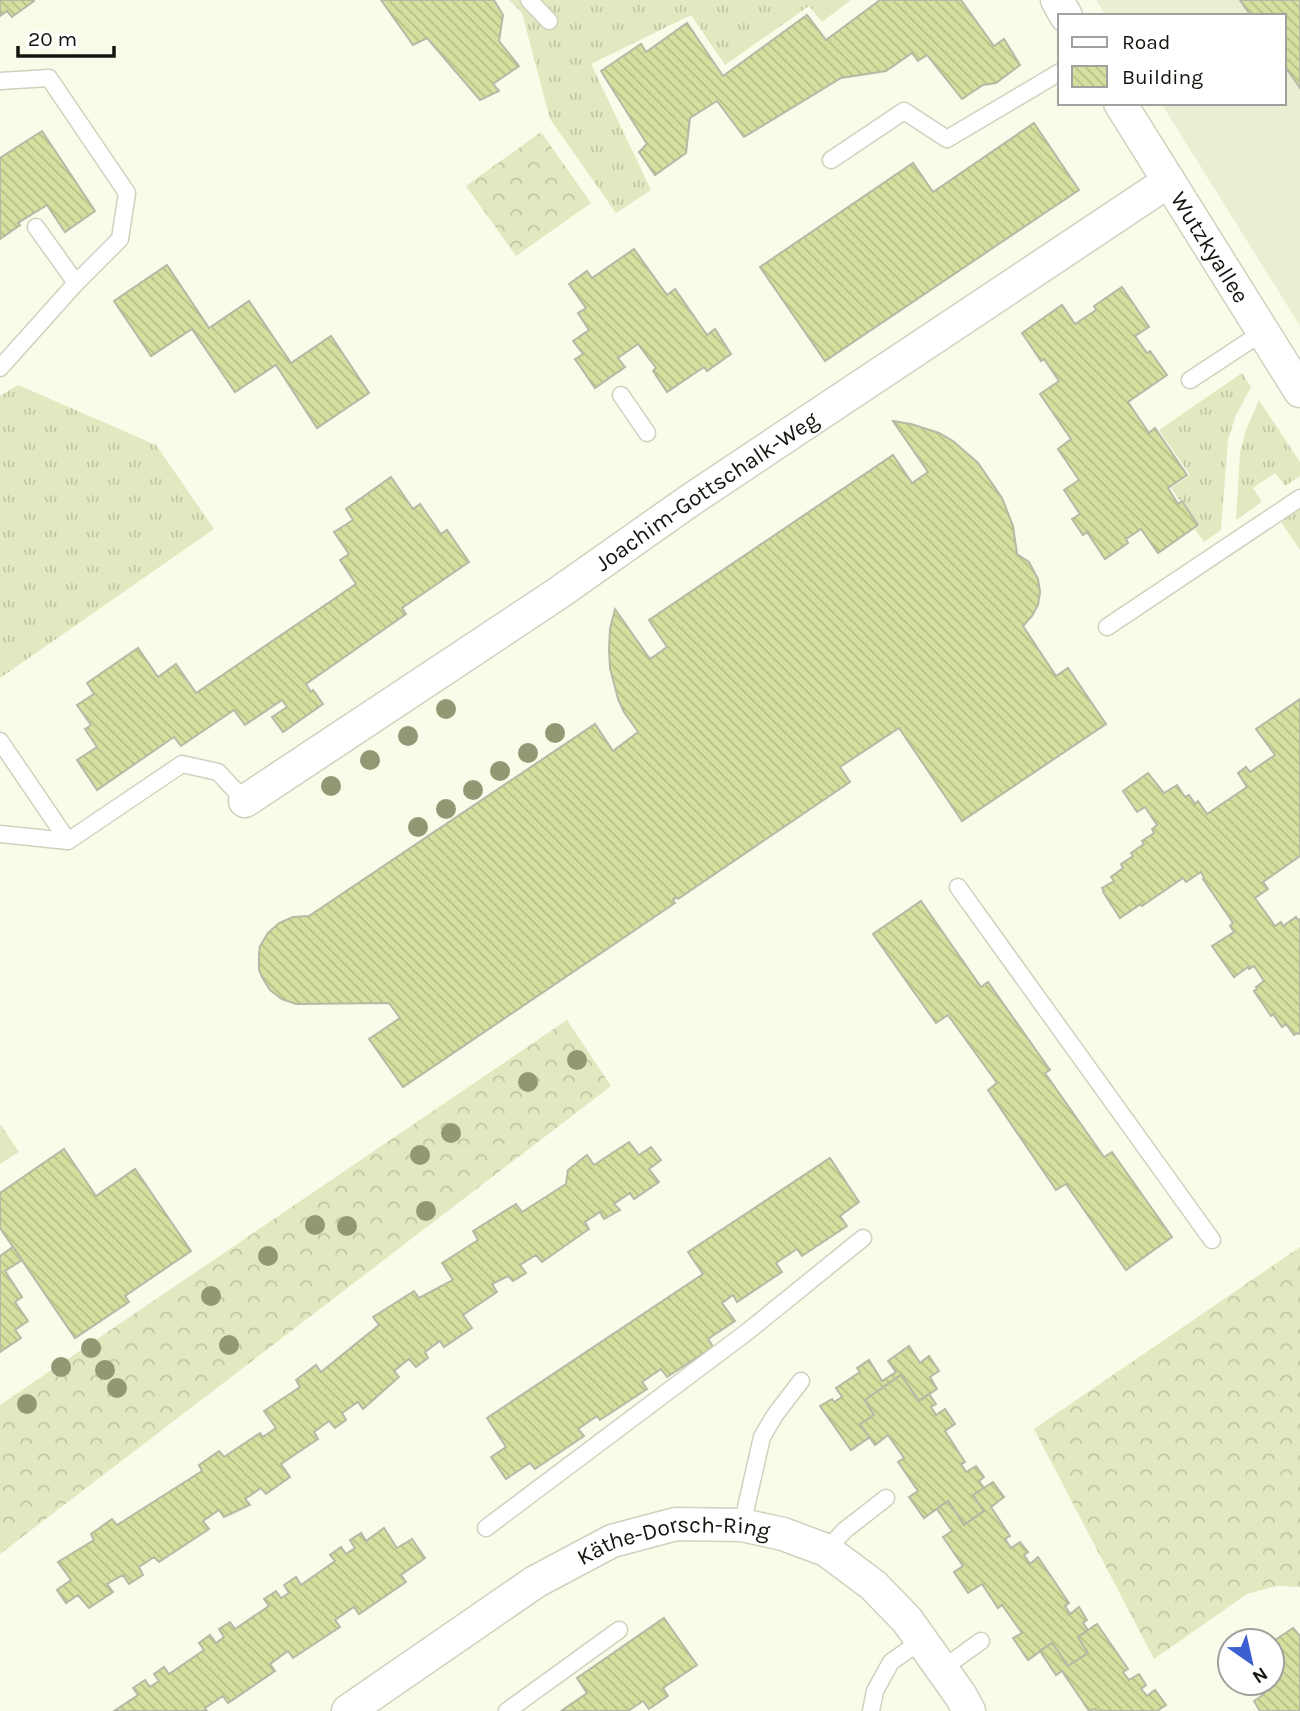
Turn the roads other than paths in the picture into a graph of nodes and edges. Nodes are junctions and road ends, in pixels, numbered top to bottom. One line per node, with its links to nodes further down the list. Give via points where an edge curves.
1 (529, 0): 2 (lane)
2 (549, 21)
3 (1058, 73): 6 (lane, via 947,139 904,111)
4 (0, 81): 9 (lane, via 49,78 127,193 120,239)
5 (1121, 105): 7 (street, Wutzkyallee)
6 (831, 160)
7 (1169, 181): 10 (street, Wutzkyallee); 19 (street, Joachim-Gottschalk-Weg)
8 (36, 227): 9 (lane)
9 (76, 283): 11 (lane)
10 (1264, 332): 12 (lane); 13 (street, Wutzkyallee)
11 (0, 368)
12 (1190, 380)
13 (1300, 391)
14 (621, 395): 15 (lane)
15 (647, 433)
16 (1300, 498): 17 (lane)
17 (1107, 627)
18 (0, 741): 21 (lane)
19 (245, 801): 21 (lane, via 218,772 182,764)
20 (0, 834): 21 (lane)
21 (68, 841)
22 (958, 887): 24 (lane)
23 (863, 1238): 28 (lane, via 747,1332)
24 (1212, 1240)
25 (801, 1381): 27 (lane, via 762,1437)
26 (886, 1498): 29 (lane)
27 (742, 1525): 29 (street, Käthe-Dorsch-Ring); 34 (street, Käthe-Dorsch-Ring, via 676,1524 612,1541 535,1582)
28 (486, 1528)
29 (826, 1550): 31 (street, Käthe-Dorsch-Ring, via 873,1585)
30 (619, 1630): 35 (lane)
31 (922, 1640): 33 (street, Käthe-Dorsch-Ring); 36 (lane, via 891,1662 875,1691)
32 (981, 1641): 33 (lane)
33 (942, 1669): 37 (street, Käthe-Dorsch-Ring)
34 (348, 1711)
35 (507, 1711)
36 (871, 1711)
37 (969, 1711)

